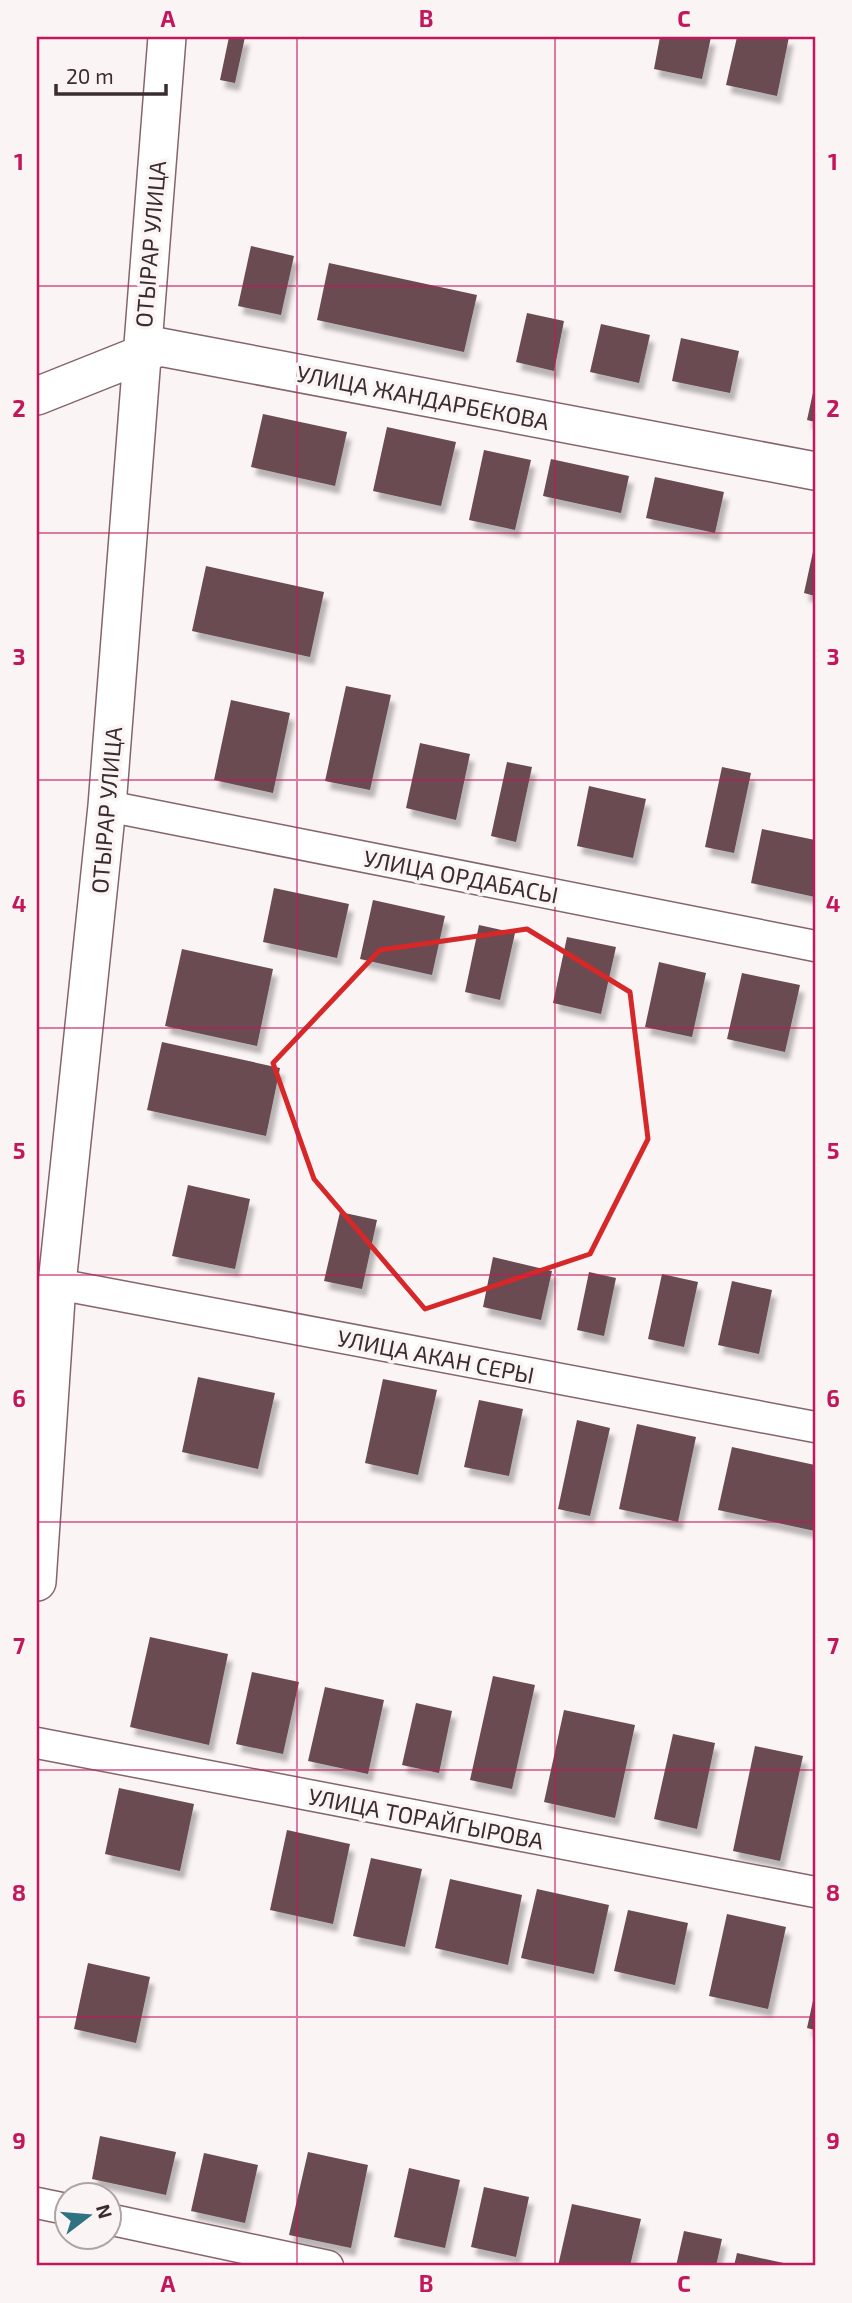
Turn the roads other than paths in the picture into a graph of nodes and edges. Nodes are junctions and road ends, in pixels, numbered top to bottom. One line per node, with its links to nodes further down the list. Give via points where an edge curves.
1 (167, 37): 2 (street, ОТЫРАР УЛИЦА)
2 (141, 355): 3 (street, УЛИЦА ЖАНДАРБЕКОВА); 4 (street, УЛИЦА ЖАНДАРБЕКОВА, via 160,347); 5 (street, ОТЫРАР УЛИЦА)
3 (37, 396)
4 (815, 471)
5 (107, 806): 6 (street, УЛИЦА ОРДАБАСЫ); 7 (street, ОТЫРАР УЛИЦА)
6 (815, 946)
7 (47, 1293): 8 (street, УЛИЦА АКАН СЕРЫ); 9 (street, ОТЫРАР УЛИЦА)
8 (815, 1427)
9 (37, 1582)
10 (37, 1743): 11 (street, УЛИЦА ТОРАЙГЫРОВА)
11 (815, 1892)
12 (122, 2221): 13 (street)
13 (328, 2266)

